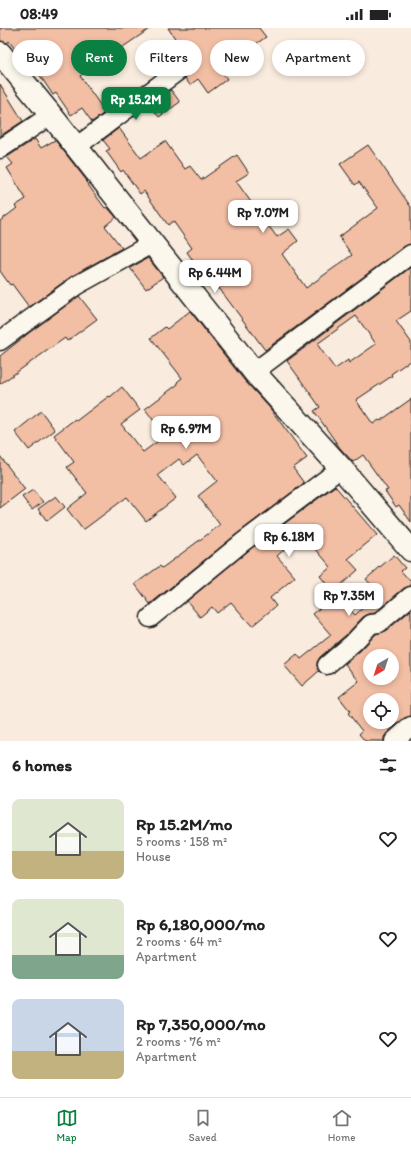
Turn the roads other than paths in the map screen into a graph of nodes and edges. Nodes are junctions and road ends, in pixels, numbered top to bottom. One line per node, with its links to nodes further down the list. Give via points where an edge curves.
1 (0, 53): 3 (street)
2 (171, 76): 4 (street)
3 (51, 114): 4 (street); 5 (street)
4 (76, 147): 6 (street)
5 (0, 149)
6 (153, 243): 8 (street, via 77,285); 9 (street)
7 (411, 254): 9 (street)
8 (0, 340)
9 (254, 372): 10 (street)
10 (341, 468): 11 (street); 13 (street, via 243,542)
11 (411, 550)
12 (411, 596): 14 (street, via 379,623 371,624)
13 (150, 618)
14 (327, 664)
15 (411, 726): 16 (street)
16 (394, 741)

